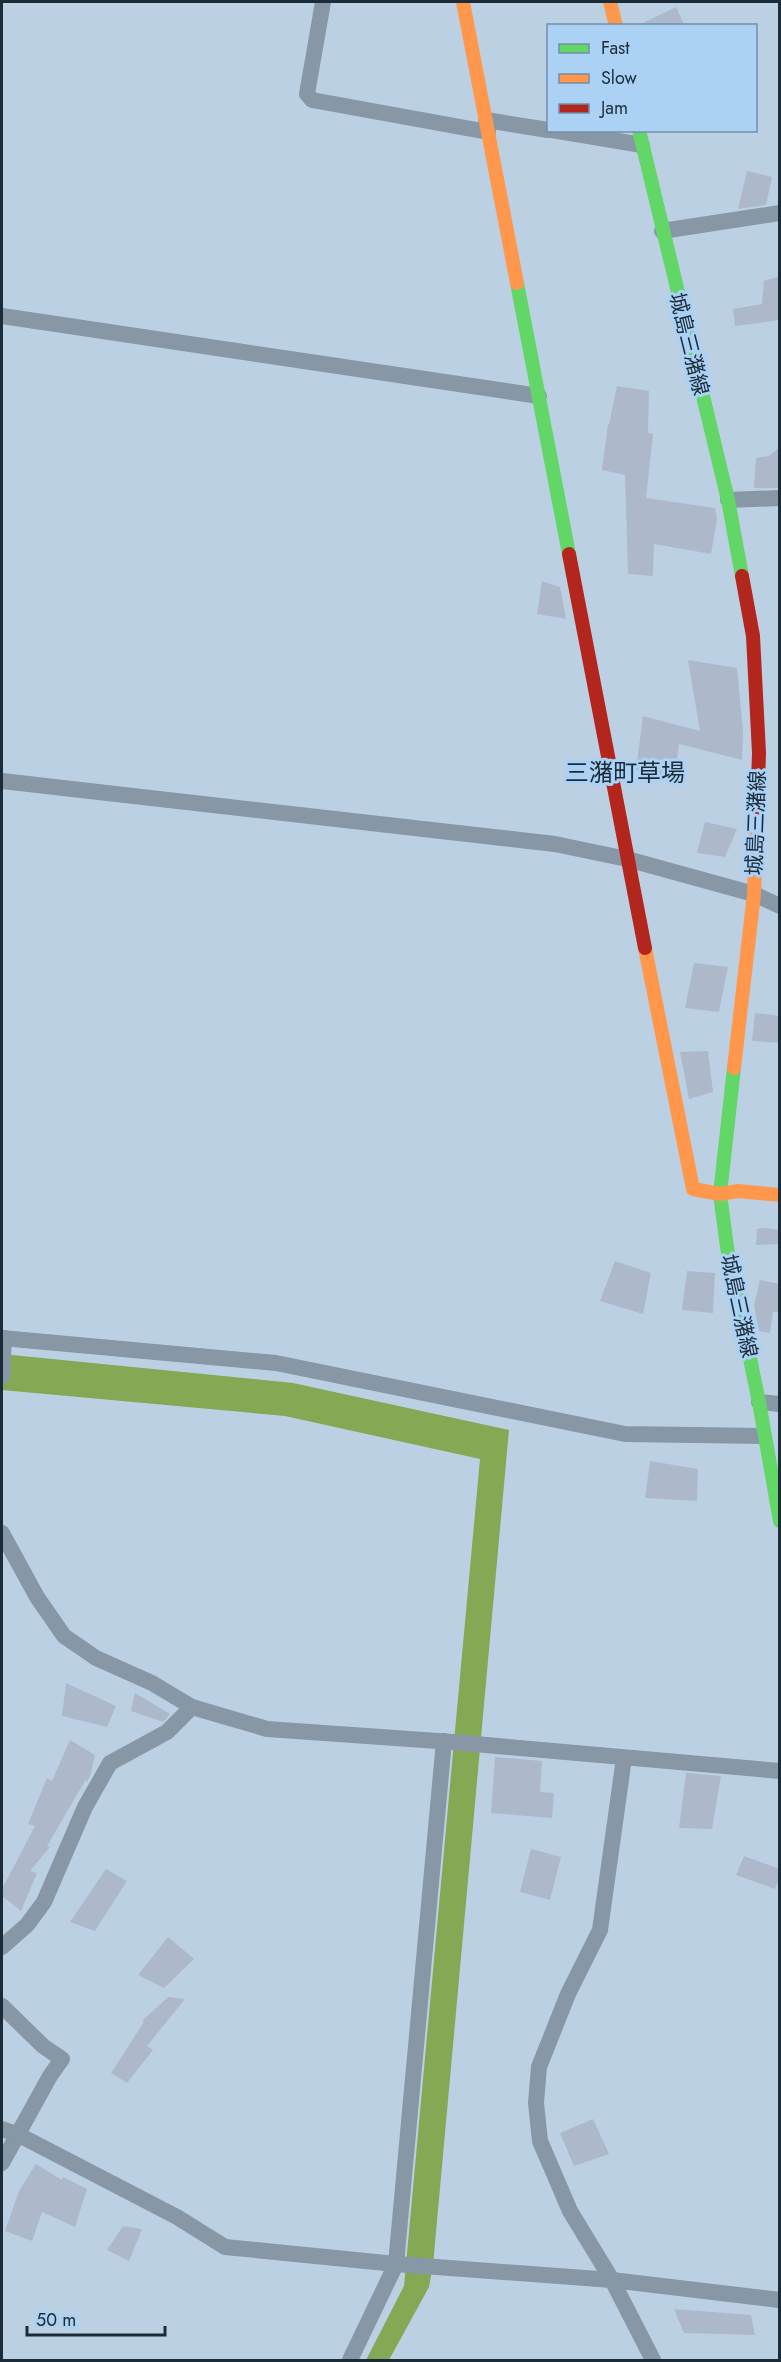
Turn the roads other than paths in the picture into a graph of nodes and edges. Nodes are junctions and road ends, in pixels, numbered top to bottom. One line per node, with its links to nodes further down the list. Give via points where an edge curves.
1 (323, 2): 5 (street, via 307,94 312,100)
2 (463, 2): 5 (main road)
3 (610, 2): 4 (main road)
4 (616, 24)
5 (487, 126): 6 (street); 12 (main road)
6 (547, 130)
7 (572, 132): 8 (street)
8 (640, 138): 10 (main road, 城島三潴線)
9 (780, 213): 10 (street)
10 (662, 231): 14 (main road, 城島三潴線)
11 (2, 316): 12 (street)
12 (539, 396): 16 (main road)
13 (780, 498): 14 (street)
14 (728, 500): 17 (main road, 城島三潴線, via 753,636 759,753)
15 (2, 781): 16 (street, via 555,844)
16 (627, 859): 17 (street); 19 (main road, via 693,1189)
17 (754, 894): 18 (street); 19 (main road, 城島三潴線)
18 (780, 906)
19 (720, 1194): 20 (main road, via 738,1191); 23 (main road, 城島三潴線)
20 (780, 1195)
21 (3, 1338): 22 (street); 25 (street, via 276,1363 624,1434)
22 (2, 1376)
23 (759, 1402): 24 (street); 25 (main road, 城島三潴線)
24 (780, 1404)
25 (764, 1436): 26 (main road, 城島三潴線)
26 (780, 1521)
27 (2, 1533): 28 (street, via 63,1636 96,1658 152,1683)
28 (192, 1707): 29 (street, via 267,1729); 32 (street, via 166,1732 110,1763 85,1807 44,1902 27,1925)
29 (448, 1741): 30 (street); 37 (street)
30 (624, 1758): 31 (street); 38 (street, via 600,1930 568,1994 539,2067 536,2103 540,2141 570,2211)
31 (780, 1771)
32 (2, 1947)
33 (2, 2006): 35 (street, via 62,2059)
34 (2, 2129): 35 (street)
35 (19, 2134): 36 (street); 37 (street, via 177,2217 225,2247)
36 (2, 2163)
37 (399, 2264): 38 (street); 40 (street)
38 (612, 2280): 39 (street); 41 (street)
39 (780, 2301)
40 (350, 2361)
41 (653, 2361)

